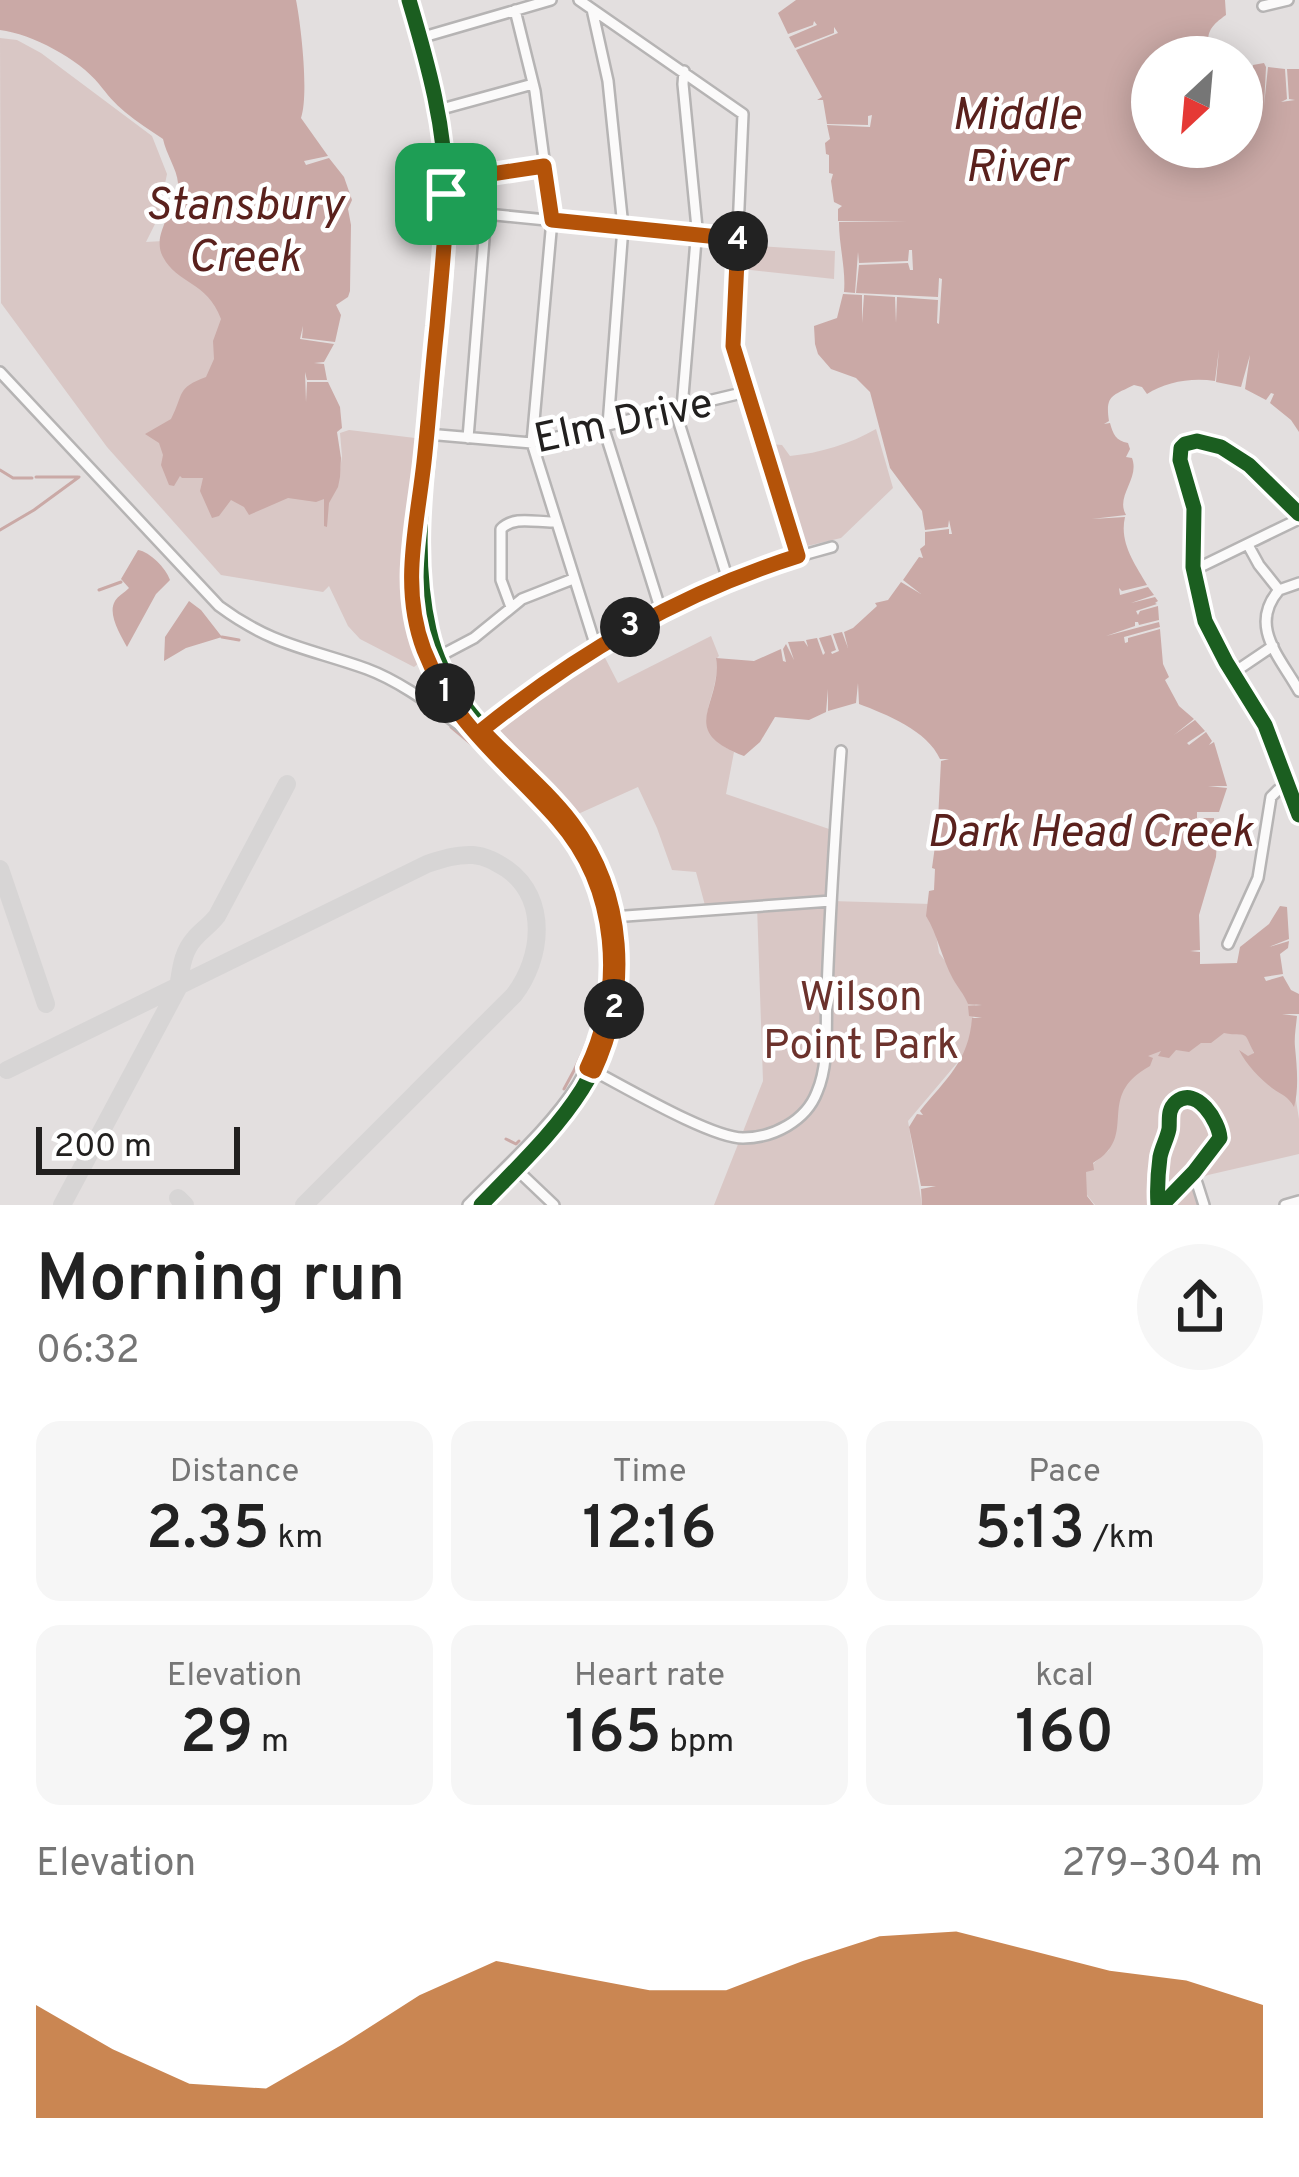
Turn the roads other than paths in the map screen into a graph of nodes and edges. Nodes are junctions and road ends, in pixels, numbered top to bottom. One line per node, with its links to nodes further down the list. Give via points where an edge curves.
1 (409, 0): 8 (street)
2 (551, 0): 7 (street)
3 (579, 0): 6 (street)
4 (1288, 0): 5 (street)
5 (1262, 6)
6 (592, 9): 9 (street); 17 (street)
7 (515, 10): 8 (street); 10 (street)
8 (420, 38): 11 (street)
9 (684, 71): 18 (street); 19 (street, via 743,114)
10 (533, 84): 11 (street); 12 (street)
11 (438, 110): 13 (street)
12 (544, 166): 13 (street); 16 (street)
13 (446, 181): 14 (street)
14 (446, 210): 15 (street); 24 (street)
15 (486, 214): 16 (street); 25 (street)
16 (552, 220): 17 (street); 26 (street)
17 (623, 227): 18 (street); 23 (street)
18 (697, 235): 19 (street); 22 (street)
19 (738, 239): 21 (street, via 733,336)
20 (0, 372): 45 (street, via 219,606 279,643 381,675)
21 (746, 392): 22 (street, Elm Drive); 32 (street)
22 (678, 409): 23 (street, Elm Drive); 35 (street)
23 (605, 426): 26 (street, Elm Drive); 39 (street)
24 (427, 434): 25 (street, Elm Drive); 27 (street)
25 (468, 438): 26 (street, Elm Drive)
26 (532, 442): 29 (street)
27 (419, 511): 42 (street, via 422,598); 45 (street, via 410,557 416,622 441,686)
28 (1299, 516): 30 (street); 33 (street, via 1232,454 1206,442 1185,444)
29 (556, 522): 34 (street); 38 (street, via 515,520 501,529 501,580)
30 (1248, 545): 33 (street); 37 (street)
31 (832, 547): 32 (street)
32 (798, 556): 35 (street)
33 (1194, 570): 43 (street, via 1205,621)
34 (573, 579): 38 (street); 40 (street)
35 (728, 580): 39 (street)
36 (1299, 583): 37 (street)
37 (1279, 590): 41 (street, via 1264,621)
38 (511, 607): 42 (street)
39 (661, 611): 40 (street)
40 (596, 646): 45 (street)
41 (1274, 646): 43 (street); 44 (street)
42 (438, 657): 45 (street)
43 (1233, 673): 47 (street, via 1265,725)
44 (1299, 691)
45 (478, 733): 50 (street, via 574,840)
46 (841, 751): 49 (street)
47 (1288, 787): 48 (street); 51 (street, via 1271,797 1258,878)
48 (1299, 815)
49 (831, 901): 50 (street); 52 (street, via 822,1074 812,1102 788,1126 728,1136)
50 (611, 917): 52 (street, via 608,1000)
51 (1228, 944)
52 (591, 1069): 53 (street)
53 (513, 1166): 56 (street); 57 (street); 58 (street)
54 (1197, 1183): 59 (street)
55 (1299, 1201): 60 (street)
56 (468, 1205)
57 (481, 1205)
58 (554, 1205)
59 (1204, 1205)
60 (1285, 1205)

